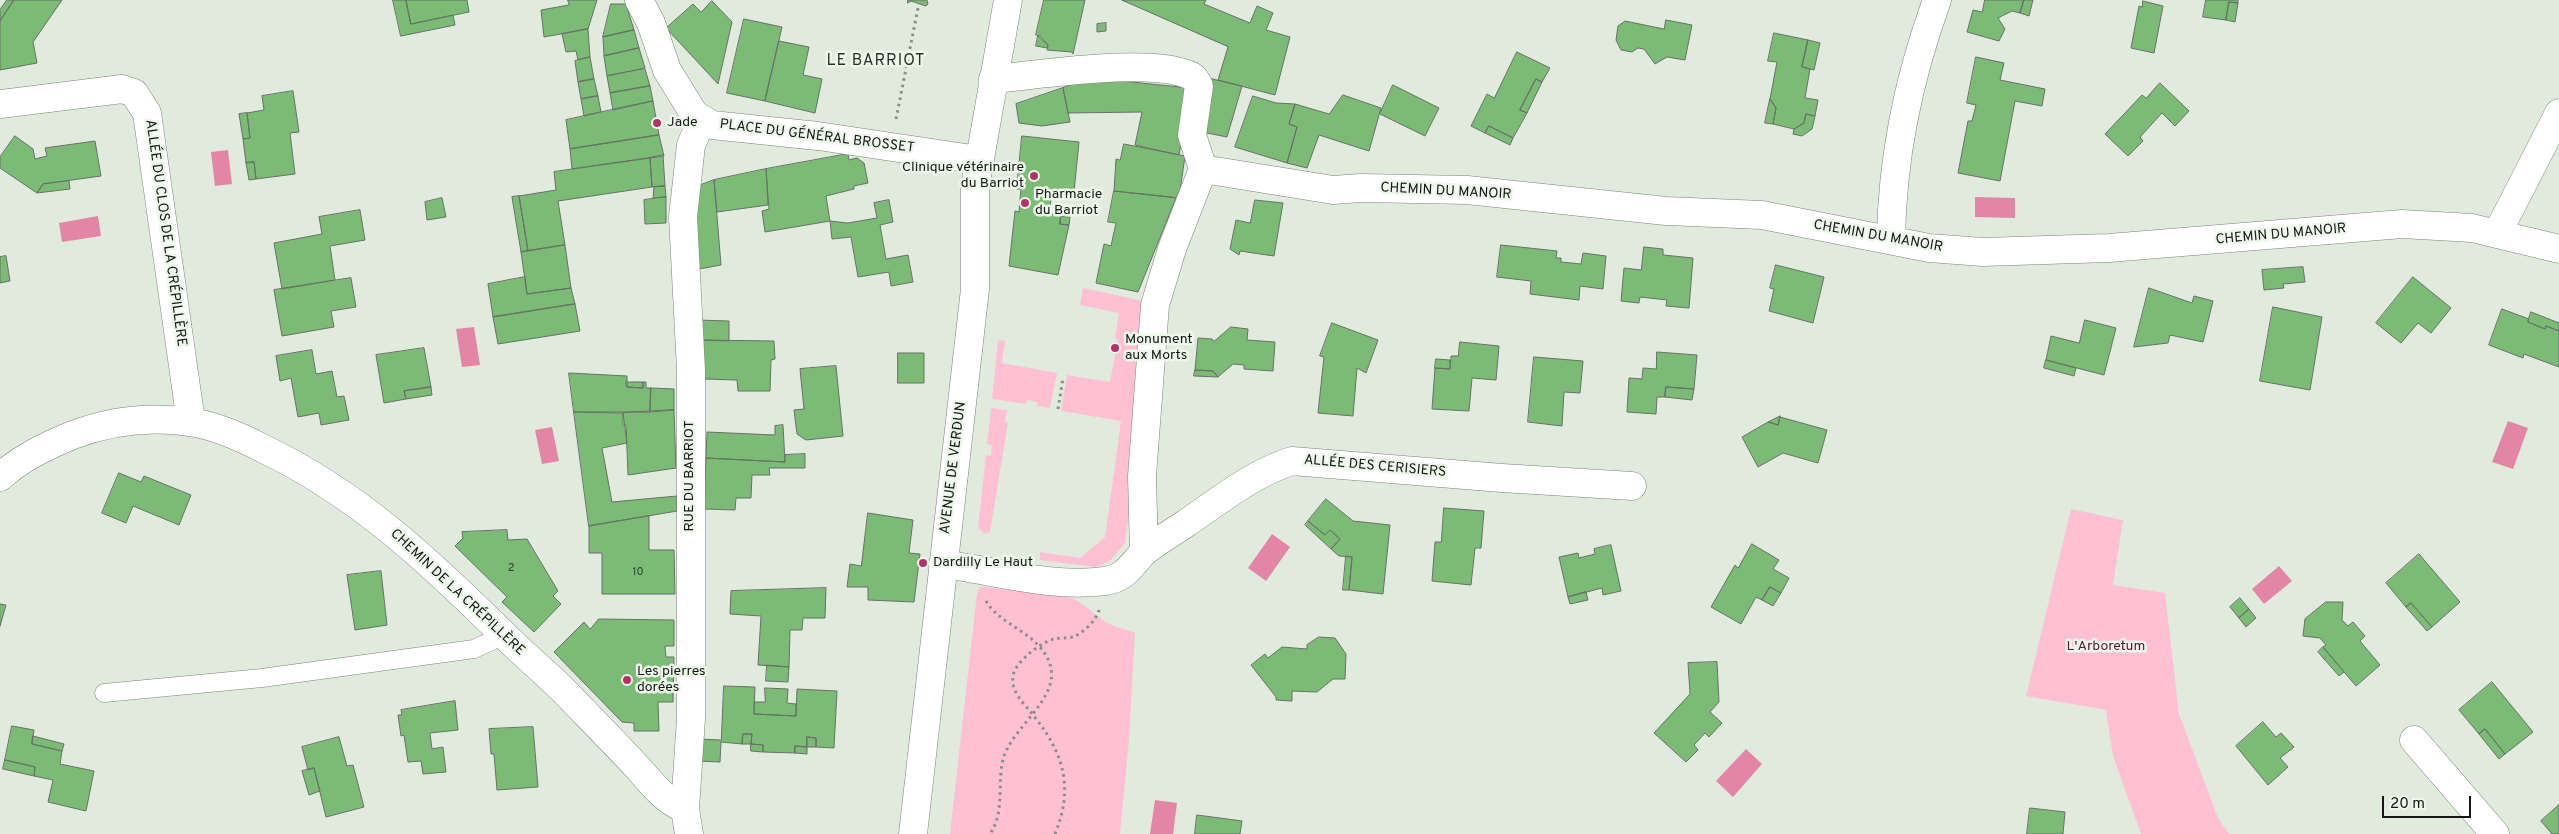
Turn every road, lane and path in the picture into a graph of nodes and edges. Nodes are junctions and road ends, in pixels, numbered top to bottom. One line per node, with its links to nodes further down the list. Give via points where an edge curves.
1 (639, 0): 8 (street, PLACE DU GÉNÉRAL BROSSET, via 651,23 667,70 694,114)
2 (1008, 0): 5 (street, AVENUE DE VERDUN)
3 (1937, 0): 13 (street, via 1920,48 1905,111 1896,164)
4 (920, 3): 9 (path)
5 (993, 79): 10 (street, AVENUE DE VERDUN); 11 (street, via 1140,68 1190,75 1199,86 1192,136)
6 (0, 104): 17 (street, ALLÉE DU CLOS DE LA CRÉPILLÈRE, via 122,89 134,93 147,113)
7 (2559, 113): 12 (street)
8 (702, 120): 10 (street, PLACE DU GÉNÉRAL BROSSET, via 712,125 827,137); 29 (street, RUE DU BARRIOT, via 691,145 683,217 691,370)
9 (896, 122)
10 (979, 160): 21 (street, AVENUE DE VERDUN, via 975,187 975,289)
11 (1215, 171): 13 (street, CHEMIN DU MANOIR, via 1333,190 1467,190 1666,211 1762,215); 20 (street, via 1172,249 1155,304 1142,476)
12 (2498, 232): 13 (street, CHEMIN DU MANOIR, via 2402,224 2224,240 2011,253 1929,248); 14 (street, CHEMIN DU MANOIR)
13 (1891, 240)
14 (2559, 249)
15 (1063, 378): 16 (path)
16 (1058, 409)
17 (191, 422): 18 (street, CHEMIN DE LA CRÉPILLÈRE, via 145,420 97,427 42,448); 24 (street, CHEMIN DE LA CRÉPILLÈRE, via 230,433 305,468 347,496 420,555)
18 (0, 477)
19 (1632, 486): 20 (street, ALLÉE DES CERISIERS, via 1292,460 1260,474)
20 (1144, 552): 22 (street, ALLÉE DES CERISIERS, via 1129,571)
21 (943, 564): 22 (street, via 974,568 989,574 1058,581); 30 (street, AVENUE DE VERDUN)
22 (1106, 581): 25 (path, via 1098,614 1086,627 1073,637 1054,639)
23 (982, 595): 25 (path, via 995,613)
24 (504, 635): 26 (lane, via 474,650 262,678); 29 (street, CHEMIN DE LA CRÉPILLÈRE, via 563,690)
25 (1040, 647): 27 (path, via 1052,680 1048,694); 27 (path, via 1024,658 1013,675 1014,689)
26 (104, 693)
27 (1032, 714): 31 (path, via 1013,737 1004,756 997,815); 32 (path, via 1051,740 1064,771 1064,806)
28 (2414, 740): 33 (street)
29 (687, 822)
30 (913, 834)
31 (990, 834)
32 (1055, 834)
33 (2495, 834)

